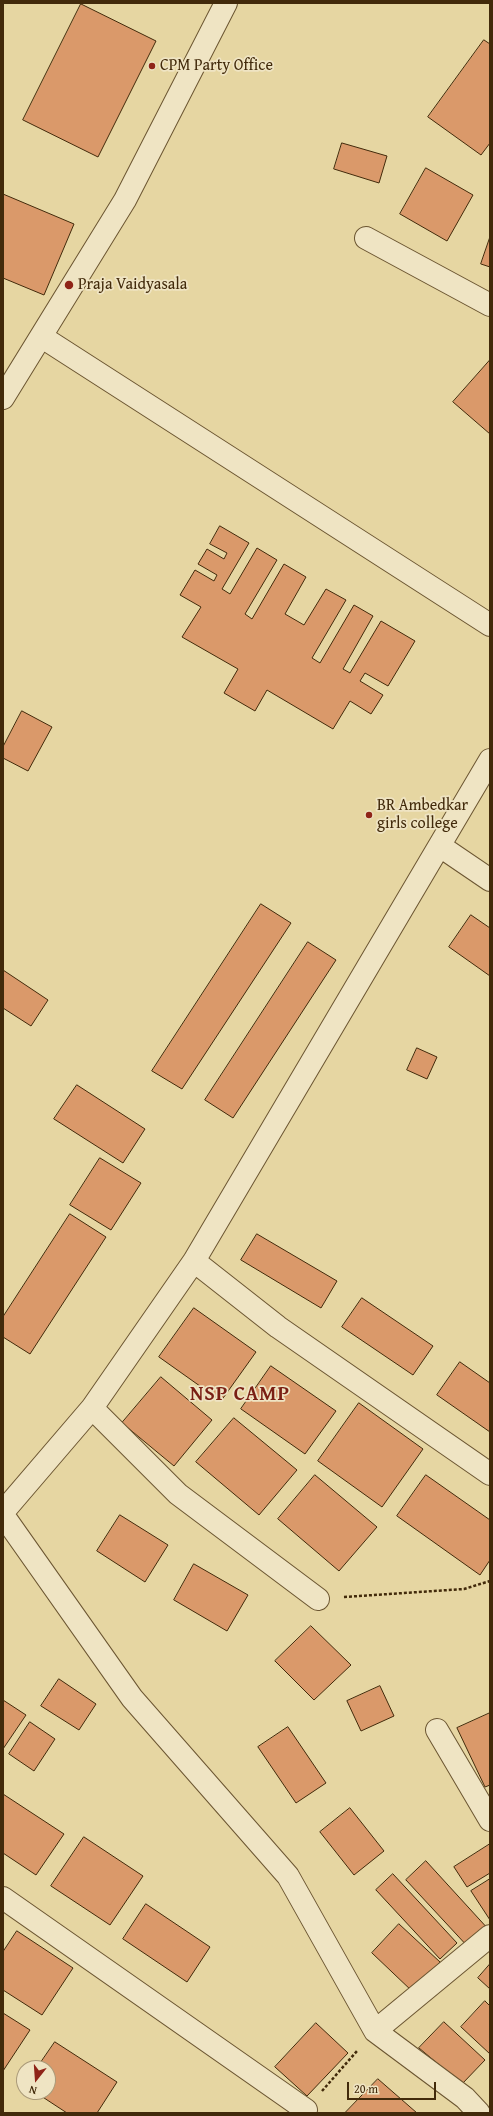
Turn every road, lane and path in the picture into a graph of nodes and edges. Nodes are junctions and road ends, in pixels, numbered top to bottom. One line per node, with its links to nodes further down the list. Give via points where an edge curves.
1 (226, 3): 4 (street, via 125,200)
2 (366, 238): 3 (street)
3 (490, 305)
4 (42, 337): 5 (street); 6 (street)
5 (3, 398)
6 (490, 625)
7 (490, 760): 8 (street)
8 (440, 846): 9 (street); 10 (street)
9 (490, 880)
10 (194, 1261): 11 (street); 12 (street, via 278,1327)
11 (92, 1408): 13 (street); 16 (street, via 178,1494)
12 (490, 1474)
13 (3, 1512)
14 (3, 1515): 21 (street, via 132,1698 288,1876)
15 (490, 1581): 16 (path, via 464,1589)
16 (318, 1599)
17 (437, 1730): 18 (street)
18 (490, 1820)
19 (3, 1898): 23 (street)
20 (490, 1936): 21 (street)
21 (375, 2031): 22 (street); 23 (path)
22 (465, 2108)
23 (306, 2110)

